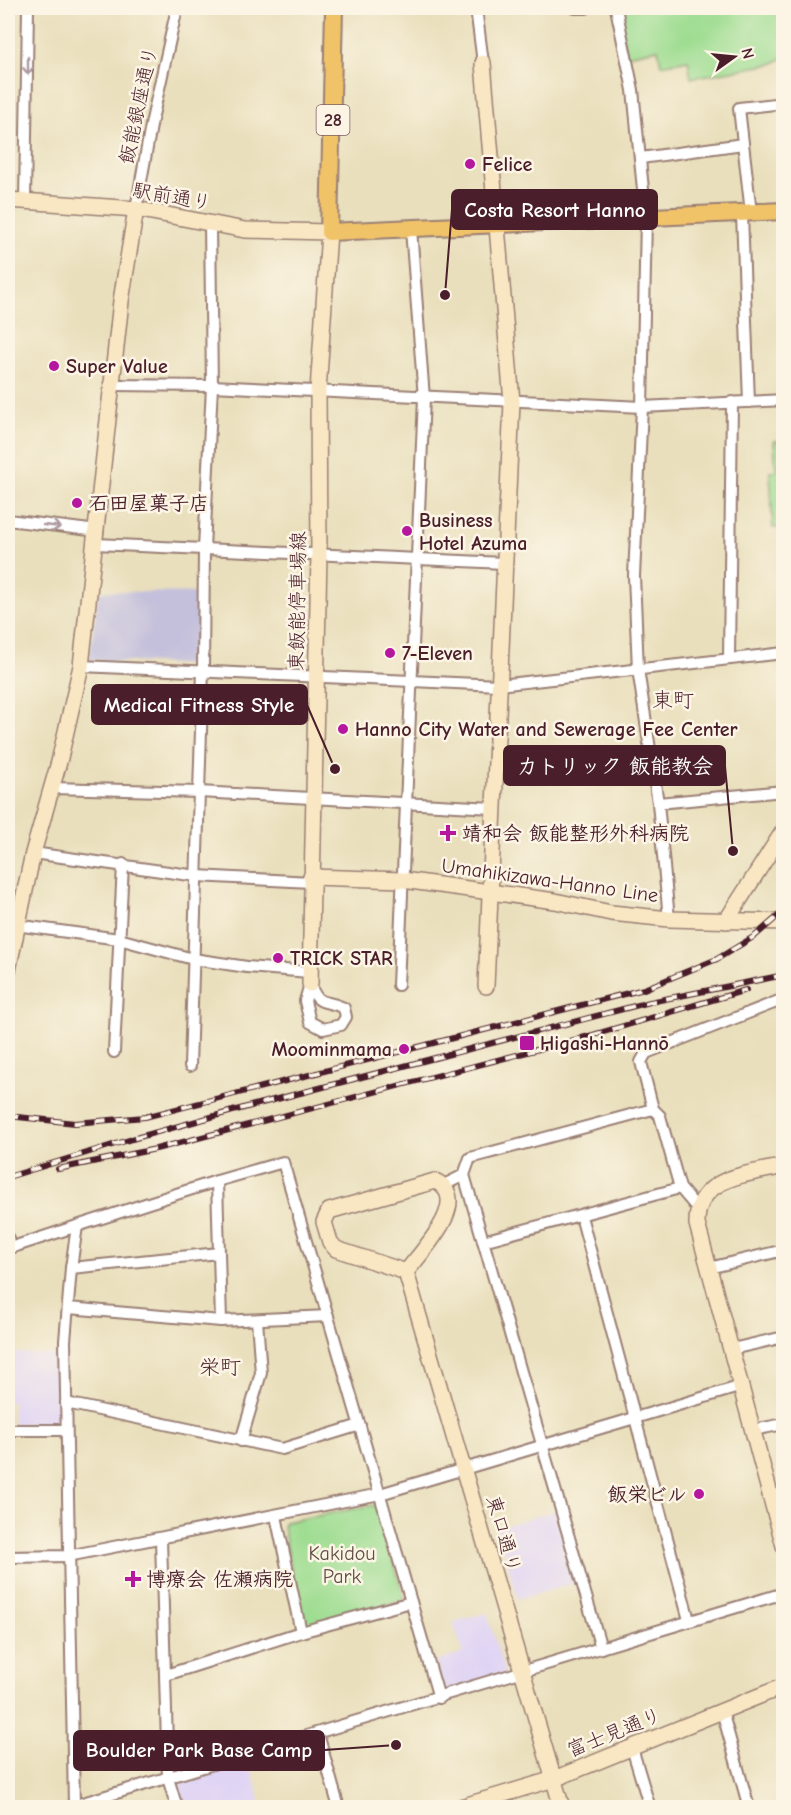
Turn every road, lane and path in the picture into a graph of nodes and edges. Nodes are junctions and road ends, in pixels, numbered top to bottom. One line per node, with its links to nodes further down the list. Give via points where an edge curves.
1 (28, 8): 13 (street, one-way to 13)
2 (177, 8): 14 (street, 飯能銀座通り)
3 (334, 8): 21 (main road, 28)
4 (476, 8): 8 (street)
5 (574, 8): 6 (street)
6 (586, 8)
7 (616, 8): 11 (street, via 633,90)
8 (483, 63): 19 (street)
9 (783, 103): 10 (street, via 739,108)
10 (743, 144): 11 (street); 16 (street)
11 (641, 158): 17 (street)
12 (8, 200): 13 (street, 駅前通り)
13 (25, 201): 14 (street, 駅前通り)
14 (136, 209): 18 (street, 駅前通り); 22 (street)
15 (783, 212): 16 (main road)
16 (747, 213): 17 (main road); 29 (street)
17 (646, 219): 19 (main road); 30 (street)
18 (210, 224): 21 (street, 駅前通り, via 272,232); 23 (street)
19 (498, 224): 20 (main road); 27 (street)
20 (411, 229): 21 (main road); 25 (street)
21 (329, 232): 24 (street, 東飯能停車場線)
22 (112, 385): 23 (street); 32 (street)
23 (212, 386): 24 (street); 33 (street)
24 (318, 392): 25 (street); 34 (street, 東飯能停車場線)
25 (424, 398): 27 (street); 35 (street)
26 (783, 400): 29 (street)
27 (512, 402): 30 (street); 36 (street)
28 (732, 402): 29 (street); 30 (street); 38 (street)
29 (749, 402)
30 (642, 407): 40 (street, via 634,559)
31 (8, 520): 32 (street, one-way to 32)
32 (97, 537): 33 (street); 39 (street)
33 (204, 549): 34 (street); 41 (street)
34 (319, 554): 35 (street); 42 (street, 東飯能停車場線)
35 (416, 558): 36 (street); 43 (street)
36 (504, 562): 44 (street)
37 (783, 653): 38 (street)
38 (729, 660): 40 (street)
39 (81, 666): 41 (street); 45 (street)
40 (638, 669): 44 (street); 49 (street)
41 (203, 670): 42 (street); 47 (street)
42 (317, 676): 43 (street); 48 (street, 東飯能停車場線)
43 (410, 681): 44 (street); 50 (street)
44 (499, 685): 51 (street)
45 (52, 788): 47 (street); 53 (street)
46 (783, 791): 49 (street)
47 (199, 792): 48 (street); 55 (street)
48 (313, 798): 50 (street); 56 (street, 東飯能停車場線)
49 (658, 803): 59 (street)
50 (405, 804): 51 (street); 57 (street)
51 (493, 808): 58 (street)
52 (783, 830): 60 (street)
53 (33, 853): 54 (street); 62 (street)
54 (123, 864): 55 (street); 63 (street)
55 (197, 876): 56 (street); 64 (street)
56 (311, 879): 57 (street, Umahikizawa-Hanno Line); 66 (street, 東飯能停車場線)
57 (403, 880): 58 (street, Umahikizawa-Hanno Line); 67 (street)
58 (489, 892): 59 (street, Umahikizawa-Hanno Line); 68 (street)
59 (669, 919): 60 (street, Umahikizawa-Hanno Line)
60 (726, 921): 61 (street, Umahikizawa-Hanno Line)
61 (783, 922)
62 (12, 924): 63 (street); 65 (street)
63 (119, 939): 64 (street); 70 (street)
64 (193, 959): 66 (street); 71 (street)
65 (8, 970)
66 (309, 978): 66 (street, via 315,998 344,1008 346,1017 340,1025 323,1029 310,1022 305,1012)
67 (398, 985)
68 (486, 986)
69 (783, 999): 72 (street, via 646,1053 641,1062)
70 (114, 1052)
71 (190, 1066)
72 (653, 1109): 74 (street, via 470,1158); 77 (street, via 660,1116)
73 (783, 1166): 78 (street, via 715,1185)
74 (464, 1175): 76 (street); 82 (street)
75 (217, 1181): 80 (street); 84 (street, via 283,1162); 86 (street)
76 (444, 1185): 83 (street, via 428,1182 329,1211 324,1222); 89 (street, via 451,1203 449,1213)
77 (680, 1188): 78 (street); 79 (street)
78 (697, 1208): 88 (street, via 697,1224)
79 (581, 1215): 82 (street); 98 (street)
80 (77, 1226): 81 (street, via 10,1248); 87 (street)
81 (8, 1238)
82 (483, 1241): 105 (street)
83 (330, 1242): 84 (street); 89 (street, via 346,1254)
84 (309, 1250): 91 (street)
85 (783, 1250): 88 (street)
86 (219, 1253): 87 (street); 93 (street)
87 (71, 1268): 90 (street)
88 (709, 1268): 95 (street)
89 (406, 1272): 106 (street, 東口通り)
90 (68, 1308): 93 (street); 97 (street)
91 (328, 1316): 92 (street); 100 (street)
92 (256, 1320): 93 (street); 104 (street, via 261,1373)
93 (221, 1321)
94 (783, 1337): 95 (street)
95 (732, 1349): 96 (street)
96 (742, 1386): 98 (street); 103 (street)
97 (66, 1403): 102 (street); 104 (street)
98 (635, 1418): 105 (street); 116 (street)
99 (783, 1424): 103 (street)
100 (360, 1425): 104 (street, via 282,1449); 107 (street)
101 (8, 1430): 102 (street)
102 (66, 1430): 112 (street)
103 (753, 1430): 108 (street)
104 (241, 1441)
105 (543, 1447): 106 (street); 118 (street)
106 (464, 1470): 107 (street); 119 (street, 東口通り)
107 (380, 1494): 109 (street); 115 (street)
108 (779, 1510): 111 (street)
109 (276, 1516): 110 (street); 117 (street)
110 (161, 1539): 112 (street); 120 (street)
111 (783, 1546)
112 (68, 1556): 113 (street); 128 (street)
113 (8, 1557)
114 (783, 1593): 116 (street)
115 (411, 1602): 117 (street); 122 (street)
116 (689, 1620): 118 (street)
117 (301, 1632): 120 (street)
118 (601, 1648): 119 (street)
119 (523, 1673): 122 (street); 127 (street, 東口通り)
120 (166, 1675): 126 (street)
121 (783, 1686): 123 (street, 富士見通り)
122 (439, 1698): 124 (street)
123 (722, 1711): 125 (street, 富士見通り); 134 (street)
124 (318, 1734): 126 (street); 130 (street)
125 (632, 1748): 127 (street, 富士見通り); 133 (street)
126 (168, 1778): 128 (street); 129 (street)
127 (554, 1779): 131 (street, 富士見通り); 132 (street, 東口通り)
128 (70, 1806)
129 (177, 1808)
130 (339, 1808)
131 (457, 1808)
132 (562, 1808)
133 (650, 1808)
134 (748, 1808)

